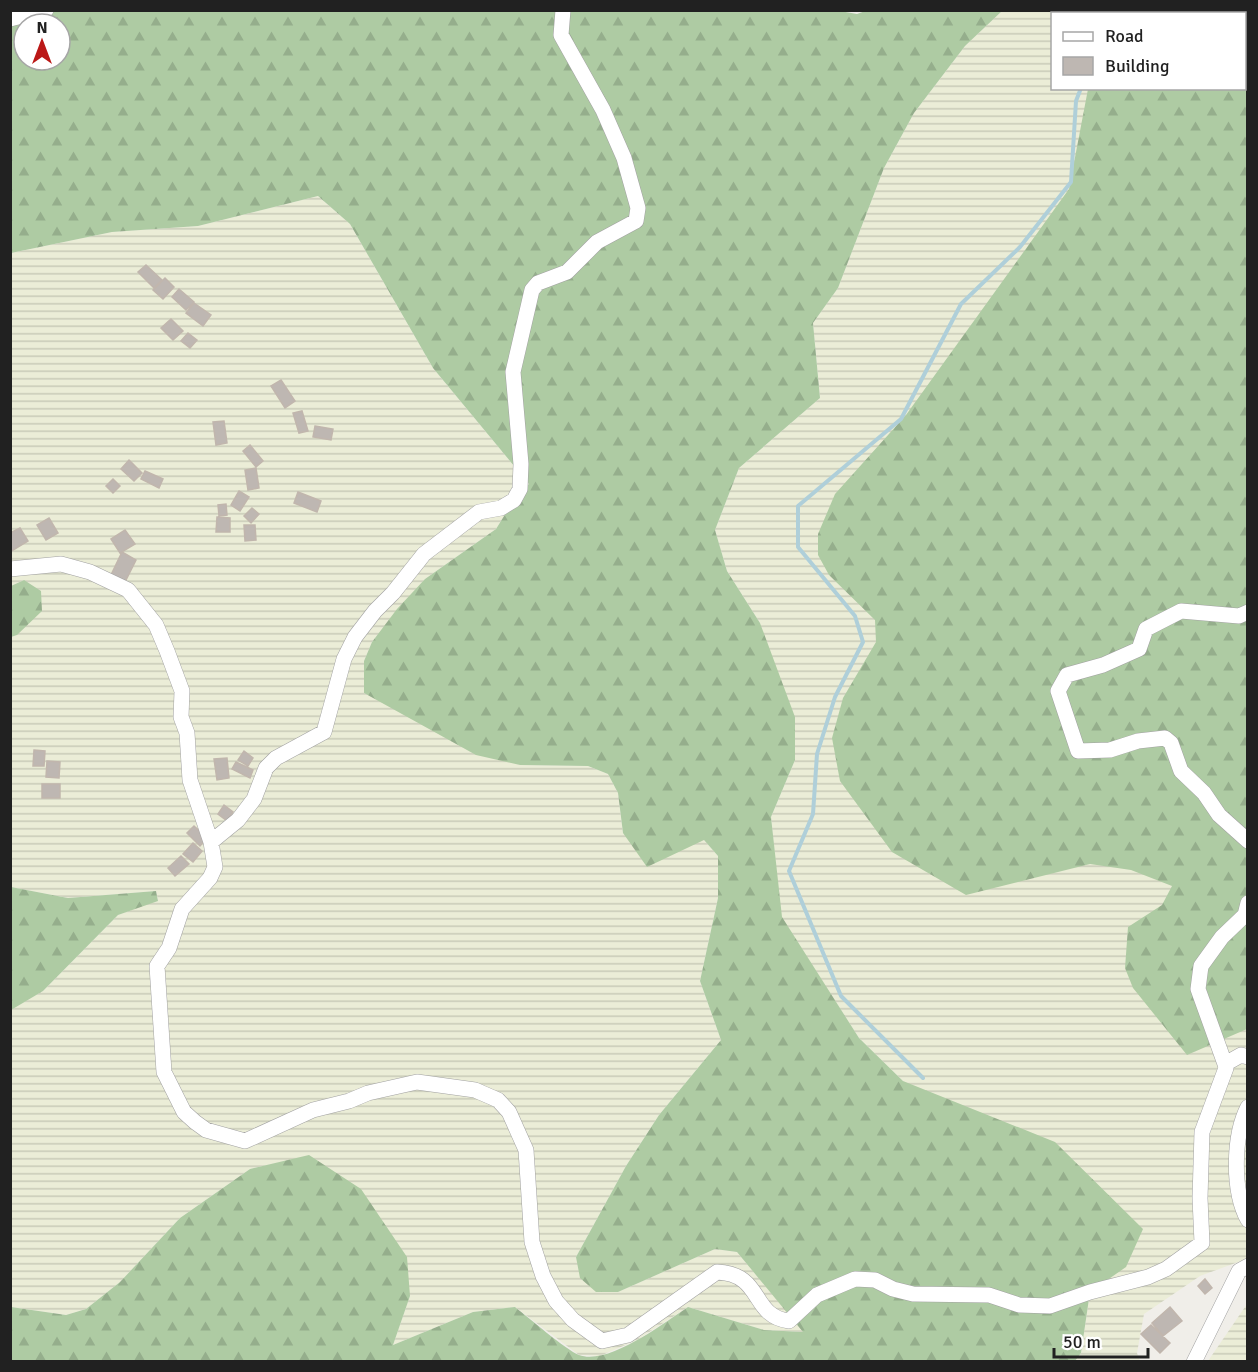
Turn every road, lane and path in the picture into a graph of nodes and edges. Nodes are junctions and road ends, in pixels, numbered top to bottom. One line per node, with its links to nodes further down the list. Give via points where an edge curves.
1 (46, 10): 3 (street)
2 (562, 10): 7 (street, via 561,35 603,110 624,158 638,208 636,221 597,242 567,272 538,283 532,290 513,372 521,464 520,489 514,500 501,508 478,512 424,554 355,637 344,659 324,732 276,758 266,768 254,799)
3 (10, 19)
4 (10, 569): 7 (street, via 61,564 90,572 129,590 156,626 182,691 181,717 187,734 190,780)
5 (1248, 612): 6 (street, via 1239,616 1181,611 1146,629 1139,649 1067,675 1058,690 1078,751 1110,750 1165,738 1171,743 1181,771)
6 (1248, 841)
7 (212, 843): 10 (street, via 215,867 182,909 169,948 157,966 164,1072 184,1112 206,1130 244,1141 313,1110 417,1082 475,1090 498,1100 509,1112 526,1150 532,1242 543,1276 556,1301 573,1320 602,1341 628,1335 717,1272 734,1273 749,1283 769,1313 789,1321 817,1295 855,1279 875,1280 913,1294 989,1295 1031,1307 1050,1306 1157,1273 1202,1243 1202,1132)
8 (1248, 903): 10 (street, via 1245,915 1222,937 1201,966 1198,989)
9 (1248, 1057): 10 (street, via 1241,1055)
10 (1225, 1064)
11 (1248, 1107): 12 (street, via 1242,1117 1236,1174 1241,1208)
12 (1248, 1220)
13 (1248, 1266): 14 (street, via 1239,1271)
14 (1194, 1362)

